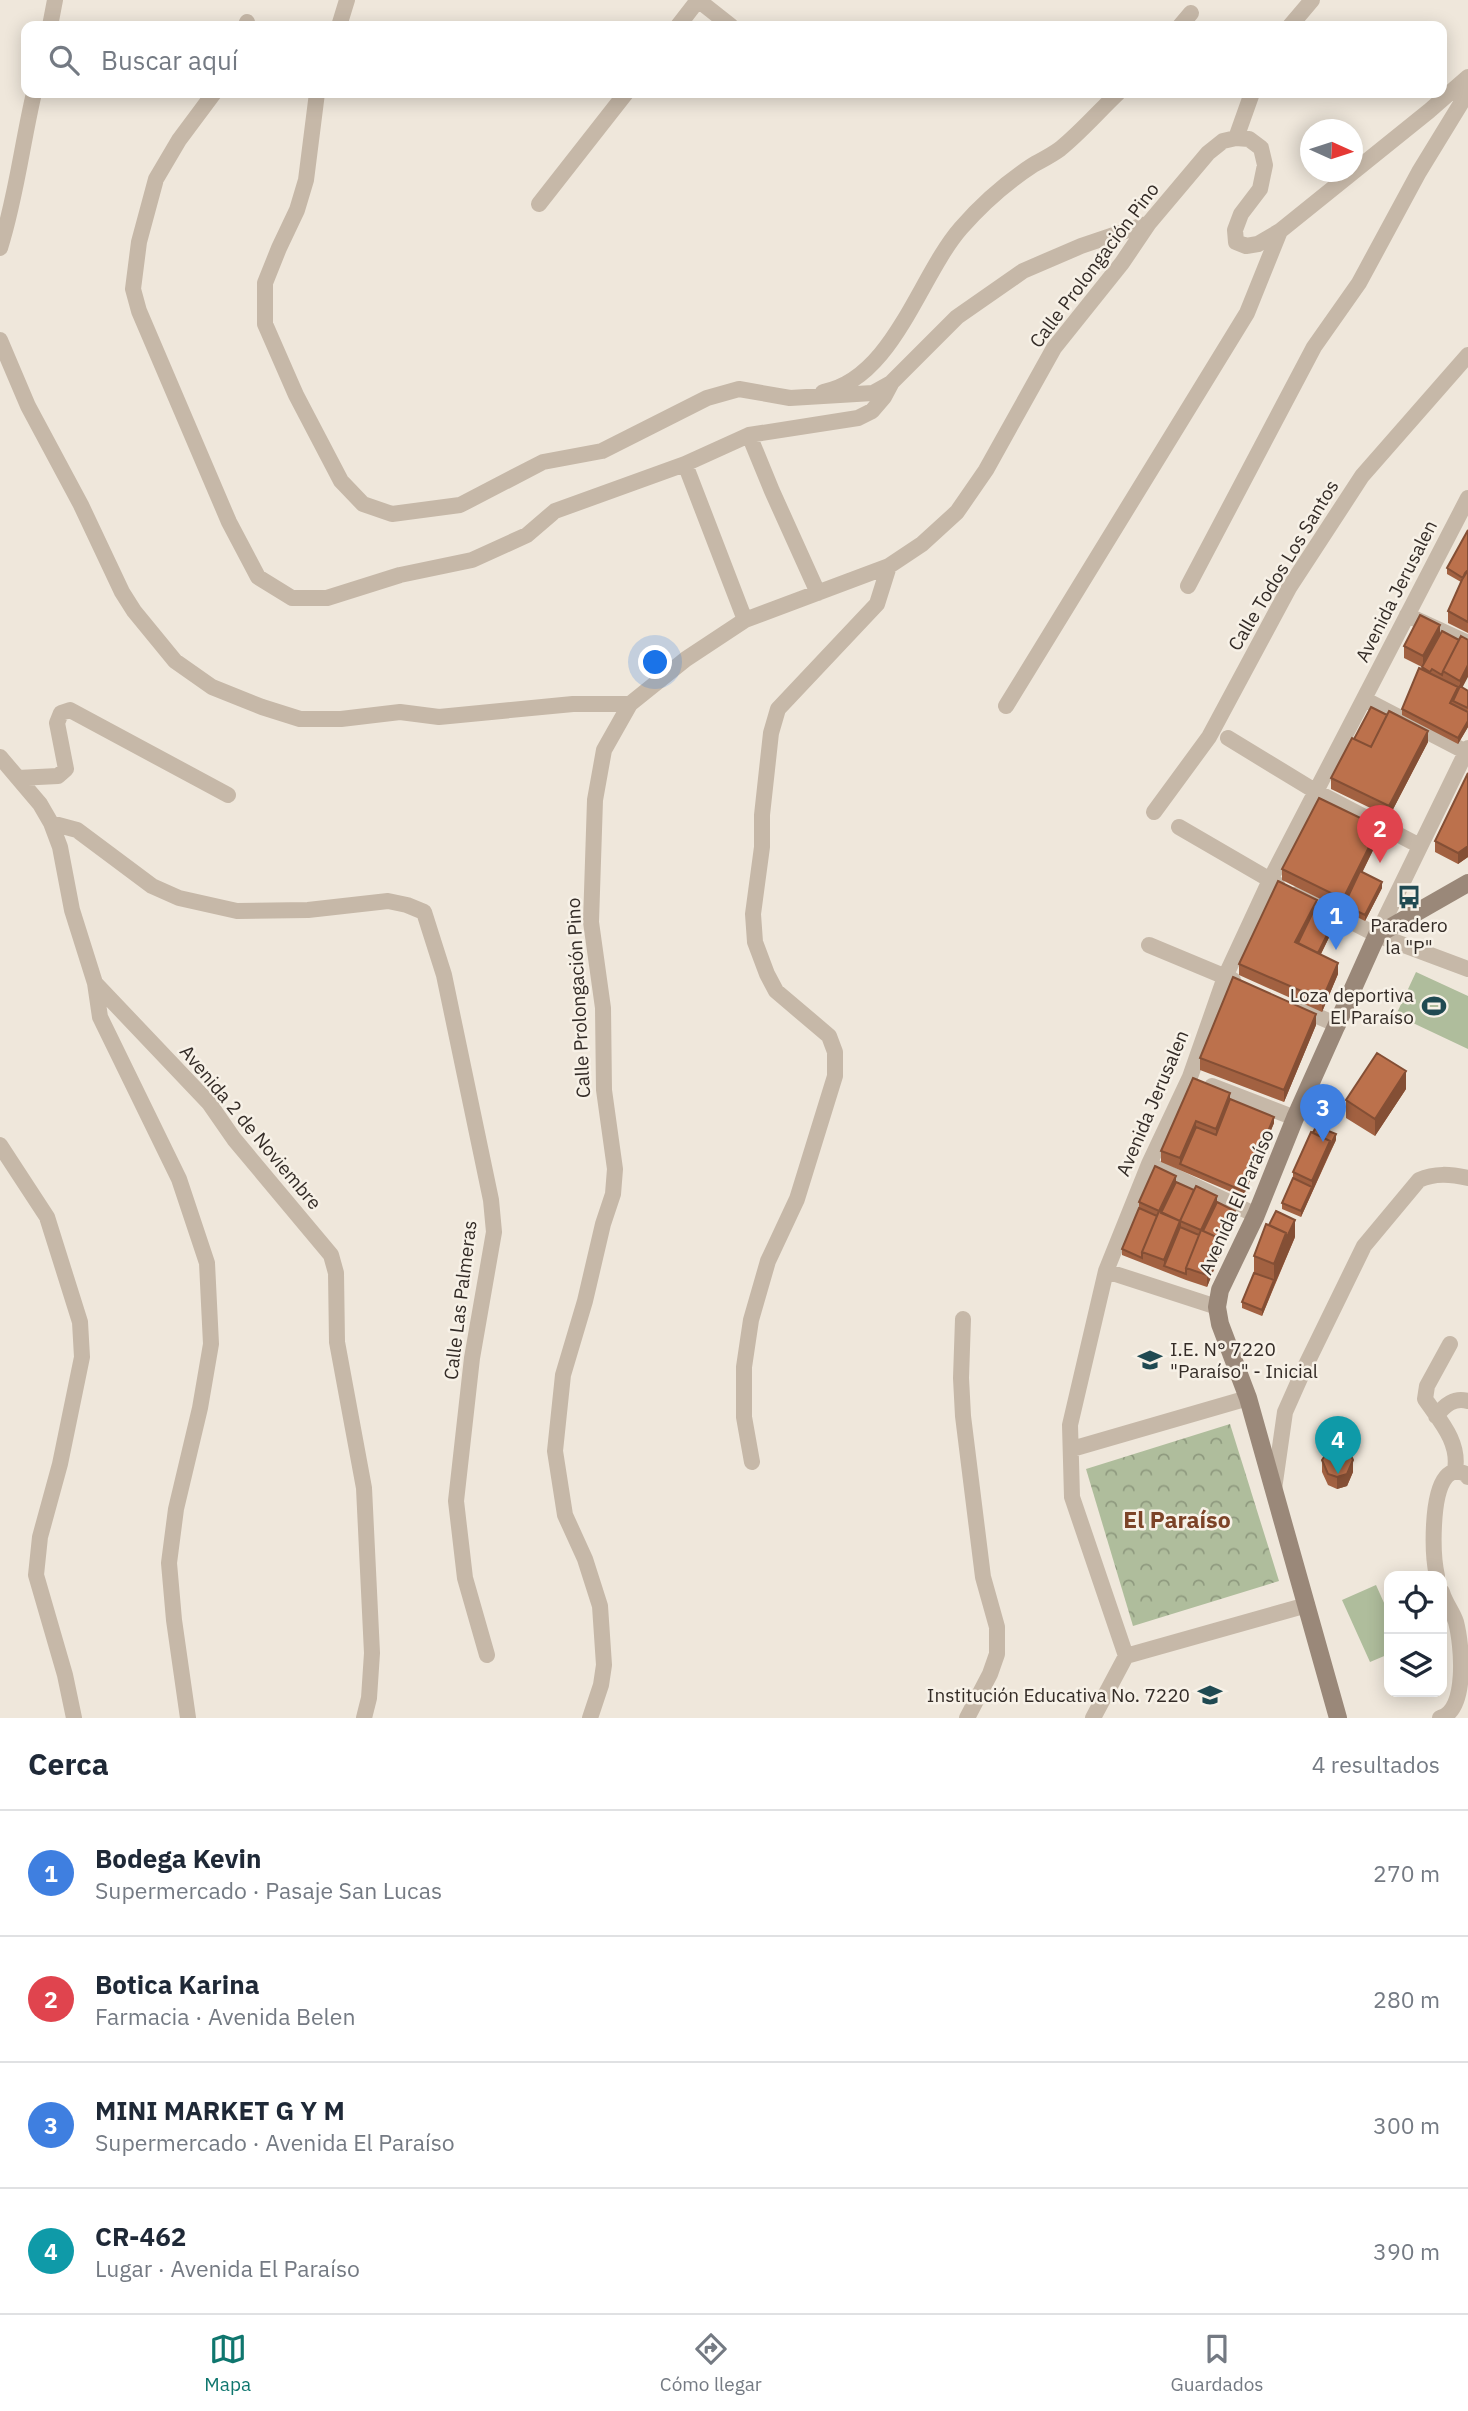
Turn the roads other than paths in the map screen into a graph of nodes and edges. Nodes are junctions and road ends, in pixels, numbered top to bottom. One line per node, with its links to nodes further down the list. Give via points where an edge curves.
1 (55, 0): 5 (street)
2 (347, 0): 6 (street)
3 (1312, 0): 10 (street)
4 (1191, 13): 9 (street)
5 (51, 21)
6 (341, 21)
7 (682, 21): 8 (street, via 698,0)
8 (725, 21)
9 (1184, 21)
10 (1294, 21)
11 (1468, 77): 13 (street)
12 (1468, 92): 34 (street, via 1359,283 1314,347)
13 (1447, 95)
14 (33, 98): 25 (street)
15 (210, 98): 31 (street, via 156,178 139,242 133,289 229,522 258,577 292,598 327,598 400,575 472,560 527,535 555,511)
16 (316, 98): 29 (street, via 306,180 265,283 265,324 341,481 363,505 392,514 460,505 543,462 602,451 706,398 738,389)
17 (622, 98): 22 (street)
18 (1113, 98): 29 (street, via 1060,149 995,195 959,229 909,312 863,372 836,389)
19 (1250, 98): 21 (street)
20 (1444, 98): 24 (street)
21 (1236, 138): 23 (street, Calle Prolongación Pino, via 1208,153); 24 (street, via 1250,139 1261,148 1265,165 1260,189 1241,214 1236,242 1258,244)
22 (539, 204)
23 (1149, 223): 28 (street, via 1023,271 957,317); 33 (street, Calle Prolongación Pino, via 1054,348 986,470 957,512)
24 (1280, 231): 41 (street, via 1247,313)
25 (0, 248)
26 (0, 340): 40 (street, via 28,406 122,592 175,662 212,687 300,719 400,712 439,717 573,704)
27 (1468, 355): 48 (street, Calle Todos Los Santos, via 1362,476 1289,588 1209,737)
28 (892, 382): 29 (street, via 873,393); 30 (street, via 872,411 858,418)
29 (790, 398)
30 (749, 435): 31 (street); 35 (street)
31 (685, 464): 37 (street)
32 (1468, 498): 36 (street, Avenida Jerusalen)
33 (890, 566): 35 (street, Calle Prolongación Pino); 76 (street, via 877,604 778,709 771,733 753,914 755,942 776,991 829,1036 835,1052 835,1076 797,1199 768,1261 751,1320 744,1417)
34 (1188, 586)
35 (818, 593): 37 (street, Calle Prolongación Pino)
36 (1407, 615): 38 (street); 39 (street, Avenida Jerusalen)
37 (745, 620): 40 (street, Calle Prolongación Pino)
38 (1468, 643)
39 (1364, 699): 43 (street); 46 (street, Avenida Jerusalen)
40 (630, 704): 87 (street, Calle Prolongación Pino, via 604,750 594,800 591,922 603,1008 604,1090 614,1194 563,1375 555,1451 565,1515 600,1606 604,1665)
41 (1006, 706)
42 (1228, 738): 46 (street)
43 (1467, 751): 51 (street)
44 (0, 757): 45 (street, Avenida 2 de Noviembre)
45 (18, 778): 47 (street, via 58,776 66,769 57,723 61,713 71,710); 49 (street, Avenida 2 de Noviembre)
46 (1315, 791): 51 (street); 52 (street, Avenida Jerusalen)
47 (228, 795)
48 (1154, 812)
49 (51, 823): 58 (street, Avenida 2 de Noviembre); 82 (street, Calle Las Palmeras, via 77,831 152,886 179,898 237,911 309,910 388,901 424,912 444,975 494,1232 472,1358 456,1501 465,1578)
50 (1179, 827): 52 (street)
51 (1419, 846): 54 (street)
52 (1270, 880): 54 (street); 57 (street, Avenida Jerusalen)
53 (1468, 883): 54 (street)
54 (1377, 935): 56 (street); 61 (street, Avenida El Paraíso)
55 (1149, 945): 57 (street)
56 (1468, 969)
57 (1224, 976): 59 (street); 62 (street, Avenida Jerusalen)
58 (95, 983): 85 (street, via 100,1017 178,1179 207,1264 211,1345 169,1563); 86 (street, Avenida 2 de Noviembre, via 209,1104 331,1255 336,1273 337,1342 364,1488 372,1653)
59 (1250, 987)
60 (1275, 998): 61 (street)
61 (1338, 1025): 63 (street, Avenida El Paraíso)
62 (1190, 1077): 63 (street); 65 (street, Avenida Jerusalen)
63 (1295, 1118): 67 (street, Avenida El Paraíso)
64 (0, 1145): 84 (street, via 47,1217 80,1322 82,1357 40,1537 36,1574)
65 (1149, 1164): 67 (street); 68 (street, Avenida Jerusalen)
66 (1468, 1178): 78 (street, via 1452,1174 1419,1180 1364,1246 1285,1412)
67 (1255, 1215): 69 (street, Avenida El Paraíso, via 1220,1290)
68 (1106, 1271): 69 (street); 75 (street, Avenida Jerusalen, via 1070,1425)
69 (1217, 1307): 72 (street)
70 (963, 1319): 88 (street, via 963,1416 983,1577 997,1627 997,1654)
71 (1450, 1344): 74 (street, via 1427,1386 1425,1399)
72 (1248, 1398): 75 (street); 78 (street)
73 (1468, 1401): 74 (street, via 1445,1404)
74 (1436, 1416): 77 (street, via 1447,1430)
75 (1072, 1449): 83 (street, Avenida Jerusalen, via 1072,1497)
76 (752, 1462)
77 (1461, 1474): 79 (street, via 1446,1477 1439,1490 1433,1536)
78 (1274, 1489): 81 (street)
79 (1436, 1571)
80 (1447, 1602): 91 (street, via 1460,1640 1460,1672 1455,1707)
81 (1307, 1605): 83 (street); 90 (street)
82 (487, 1655)
83 (1126, 1656): 89 (street)
84 (74, 1718)
85 (188, 1718)
86 (364, 1718)
87 (590, 1718)
88 (967, 1718)
89 (1093, 1718)
90 (1338, 1718)
91 (1440, 1718)

